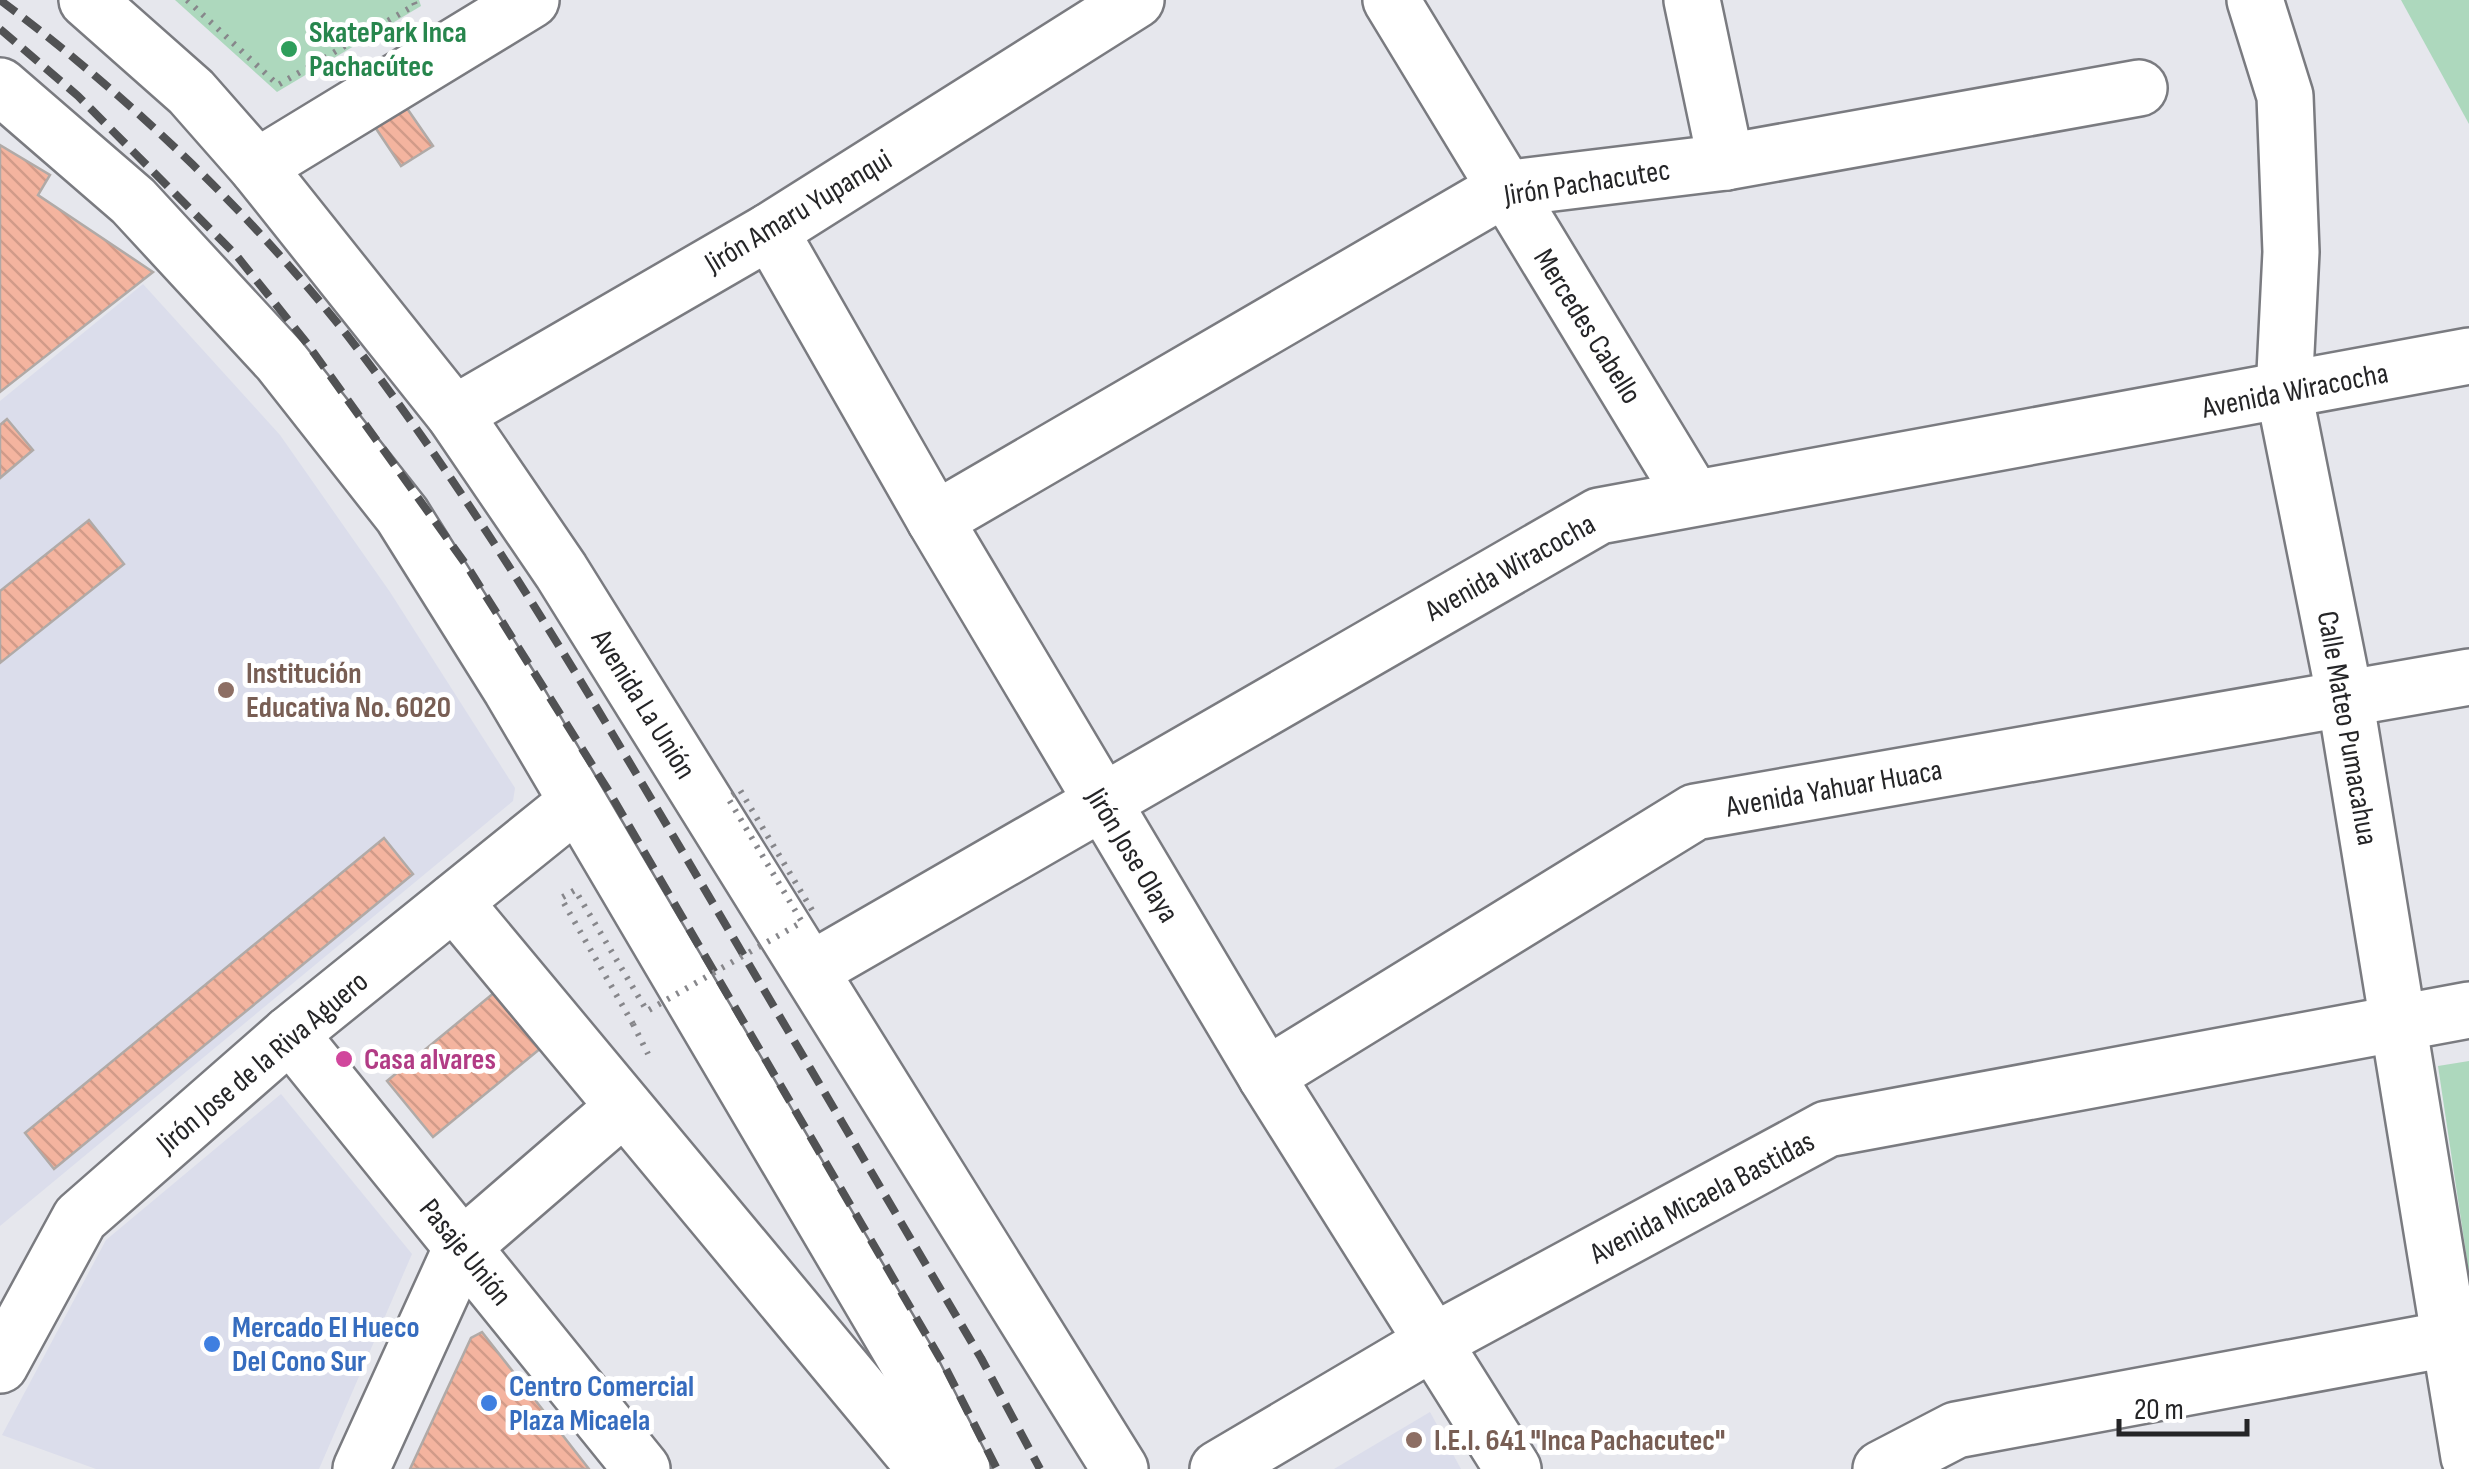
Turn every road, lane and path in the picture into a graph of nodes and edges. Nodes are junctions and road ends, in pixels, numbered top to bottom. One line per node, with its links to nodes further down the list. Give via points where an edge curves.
1 (87, 0): 12 (street, Avenida La Unión, via 191,92)
2 (187, 0): 3 (path, via 278,85)
3 (413, 0)
4 (531, 0): 12 (street)
5 (1136, 0): 14 (street, Jirón Amaru Yupanqui)
6 (1391, 0): 13 (street, Mercedes Cabello)
7 (1692, 0): 11 (street)
8 (2256, 0): 16 (street, Calle Mateo Pumacahua, via 2285,96 2291,252)
9 (0, 86): 23 (street, via 133,202 280,360 402,515)
10 (2139, 88): 11 (street, Jirón Pachacutec)
11 (1726, 162): 13 (street, Jirón Pachacutec)
12 (257, 167): 17 (street, Avenida La Unión)
13 (1504, 189): 18 (street, Mercedes Cabello); 19 (street, Jirón Pachacutec)
14 (770, 231): 17 (street, Jirón Amaru Yupanqui); 19 (street, Jirón Jose Olaya)
15 (2469, 356): 16 (street, Avenida Wiracocha)
16 (2284, 393): 18 (street, Avenida Wiracocha); 21 (street, Calle Mateo Pumacahua)
17 (454, 414): 26 (street, Avenida La Unión, via 561,571)
18 (1693, 497): 22 (street, Avenida Wiracocha, via 1598,516)
19 (935, 520): 22 (street, Jirón Jose Olaya)
20 (2469, 677): 21 (street, Avenida Yahuar Huaca)
21 (2345, 698): 29 (street, Calle Mateo Pumacahua); 32 (street, Avenida Yahuar Huaca, via 1695,812)
22 (1100, 800): 26 (street, Avenida Wiracocha); 32 (street, Jirón Jose Olaya)
23 (576, 804): 24 (street, Jirón Jose de la Riva Aguero); 28 (street)
24 (454, 902): 31 (street, Jirón Jose de la Riva Aguero); 33 (street)
25 (815, 916): 30 (path, bridge, via 740,790 728,798 802,922 647,1011 575,890 561,898)
26 (811, 970): 43 (street, Avenida La Unión)
27 (2469, 1010): 29 (street, Avenida Micaela Bastidas)
28 (702, 1018): 33 (path, via 647,1053); 42 (street, via 907,1361)
29 (2399, 1022): 35 (street, Calle Mateo Pumacahua); 36 (street, Avenida Micaela Bastidas, via 1827,1129)
30 (633, 1024)
31 (290, 1034): 34 (street, Pasaje Unión); 37 (street, Jirón Jose de la Riva Aguero, via 80,1218)
32 (1266, 1076): 36 (street, Jirón Jose Olaya)
33 (616, 1097): 34 (street); 41 (street)
34 (462, 1246): 39 (street); 40 (street, Pasaje Unión)
35 (2459, 1336): 38 (street, Calle Mateo Pumacahua); 46 (street, via 1956,1430)
36 (1433, 1342): 44 (street, Avenida Micaela Bastidas); 45 (street, Jirón Jose Olaya)
37 (0, 1365)
38 (2469, 1457)
39 (361, 1469)
40 (642, 1469)
41 (926, 1469)
42 (962, 1469)
43 (1120, 1469)
44 (1218, 1469)
45 (1513, 1469)
46 (1881, 1469)

